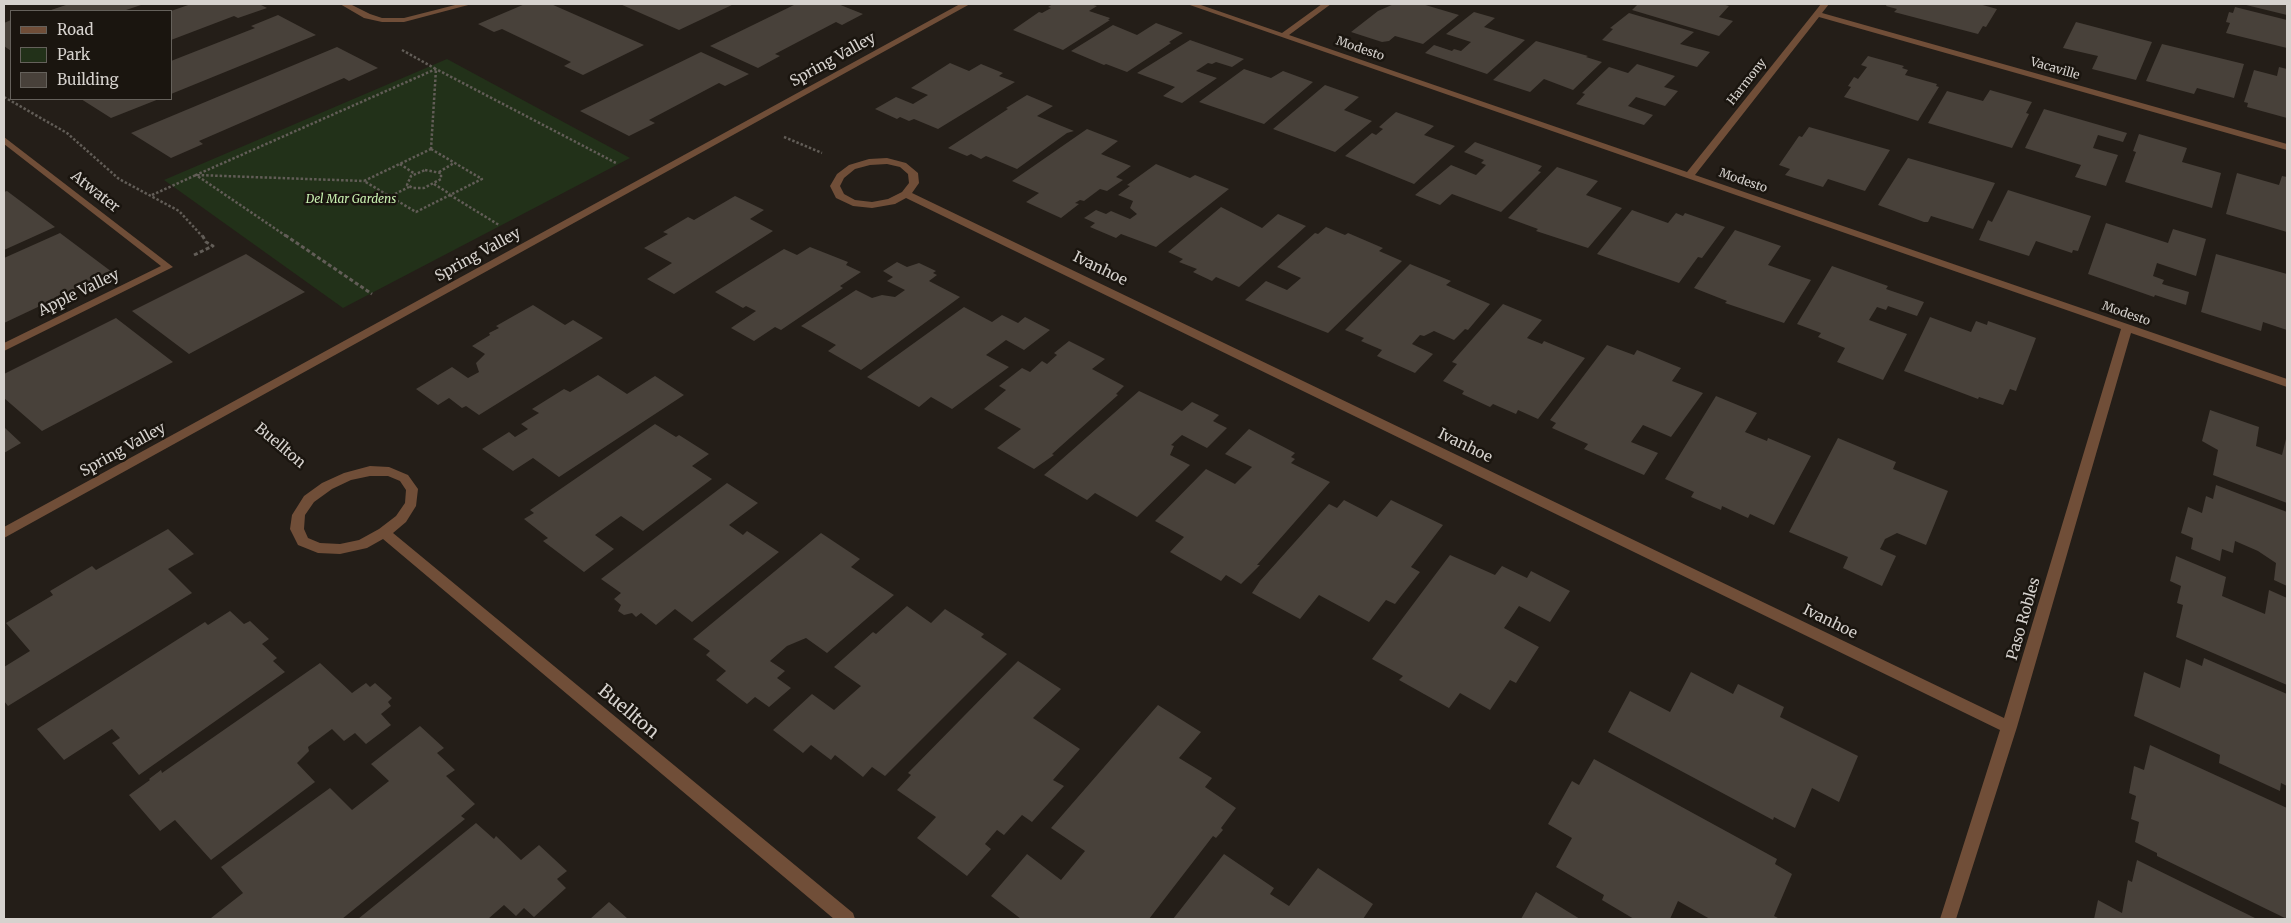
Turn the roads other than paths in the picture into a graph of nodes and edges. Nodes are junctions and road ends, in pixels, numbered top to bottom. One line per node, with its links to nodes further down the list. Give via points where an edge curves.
1 (344, 4): 2 (street, via 366,16 382,20 404,20)
2 (468, 4)
3 (966, 4): 17 (street, Spring Valley)
4 (1191, 4): 8 (street, Modesto)
5 (1327, 4): 8 (street)
6 (1824, 4): 7 (street, Harmony)
7 (1816, 14): 10 (street, Vacaville); 11 (street, Harmony)
8 (1283, 36): 11 (street, Modesto)
9 (4, 140): 13 (street, Atwater)
10 (2287, 147)
11 (1689, 176): 14 (street, Modesto)
12 (906, 194): 12 (street, via 891,202 854,203 840,196 835,186 840,176 852,167 887,161 904,165 913,173 914,183); 19 (street, Ivanhoe)
13 (168, 267): 15 (street, Apple Valley)
14 (2127, 327): 16 (street, Modesto); 19 (street, Paso Robles)
15 (4, 347)
16 (2287, 383)
17 (4, 533)
18 (384, 533): 18 (street, via 401,519 411,503 412,489 404,478 389,472 370,471 348,476 309,499 299,515 297,529 304,541 318,548 340,550); 20 (street, Buellton)
19 (2010, 727): 21 (street, Paso Robles)
20 (847, 919)
21 (1948, 919)

